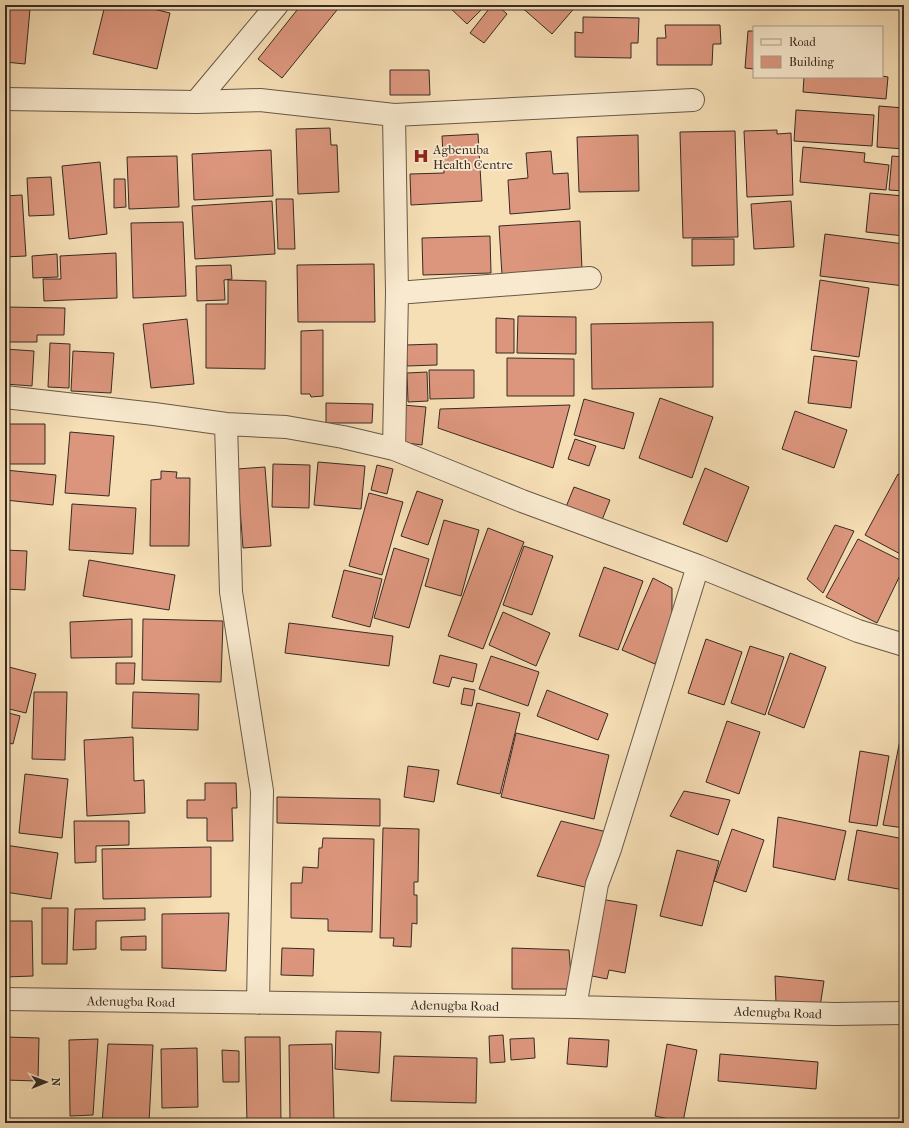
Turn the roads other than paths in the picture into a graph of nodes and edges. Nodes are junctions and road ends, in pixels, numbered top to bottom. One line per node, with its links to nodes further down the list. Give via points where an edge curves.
1 (277, 5): 4 (street)
2 (5, 99): 4 (street)
3 (693, 100): 5 (street)
4 (196, 102): 5 (street, via 260,100)
5 (394, 115): 7 (street)
6 (590, 278): 7 (street)
7 (397, 293): 10 (street)
8 (5, 397): 9 (street)
9 (226, 424): 10 (street, via 286,427); 14 (street, via 231,592 262,791)
10 (394, 449): 11 (street, via 522,501)
11 (698, 566): 12 (street, via 858,631); 15 (street, via 597,884)
12 (904, 645)
13 (5, 999): 14 (street, Adenugba Road)
14 (258, 1003): 15 (street, Adenugba Road)
15 (575, 1007): 16 (street, Adenugba Road, via 835,1014)
16 (904, 1013)

